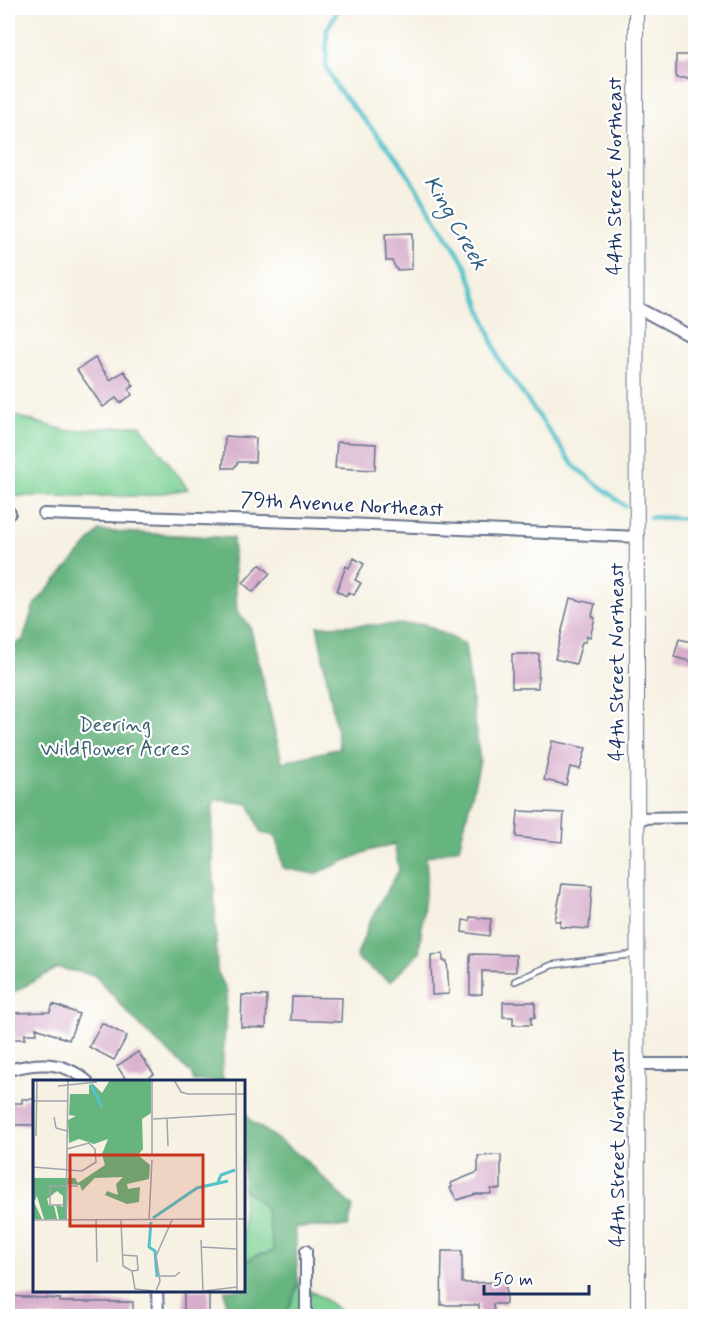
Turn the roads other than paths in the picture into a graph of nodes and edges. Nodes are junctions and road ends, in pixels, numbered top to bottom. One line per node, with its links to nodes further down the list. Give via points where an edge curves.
1 (636, 8): 2 (street, 44th Street Northeast)
2 (636, 307): 3 (street); 5 (street, 44th Street Northeast)
3 (696, 339)
4 (44, 514): 5 (street, 79th Avenue Northeast)
5 (638, 537): 7 (street, 44th Street Northeast)
6 (696, 817): 7 (street)
7 (638, 818): 8 (street, 44th Street Northeast)
8 (639, 954): 9 (lane, via 552,965); 10 (street, 44th Street Northeast)
9 (515, 981)
10 (639, 1064): 11 (street); 18 (street, 44th Street Northeast)
11 (696, 1064)
12 (8, 1070): 13 (street, via 42,1062 61,1065)
13 (85, 1079)
14 (306, 1251): 17 (street)
15 (157, 1291): 16 (street)
16 (158, 1317)
17 (306, 1317)
18 (638, 1317)

